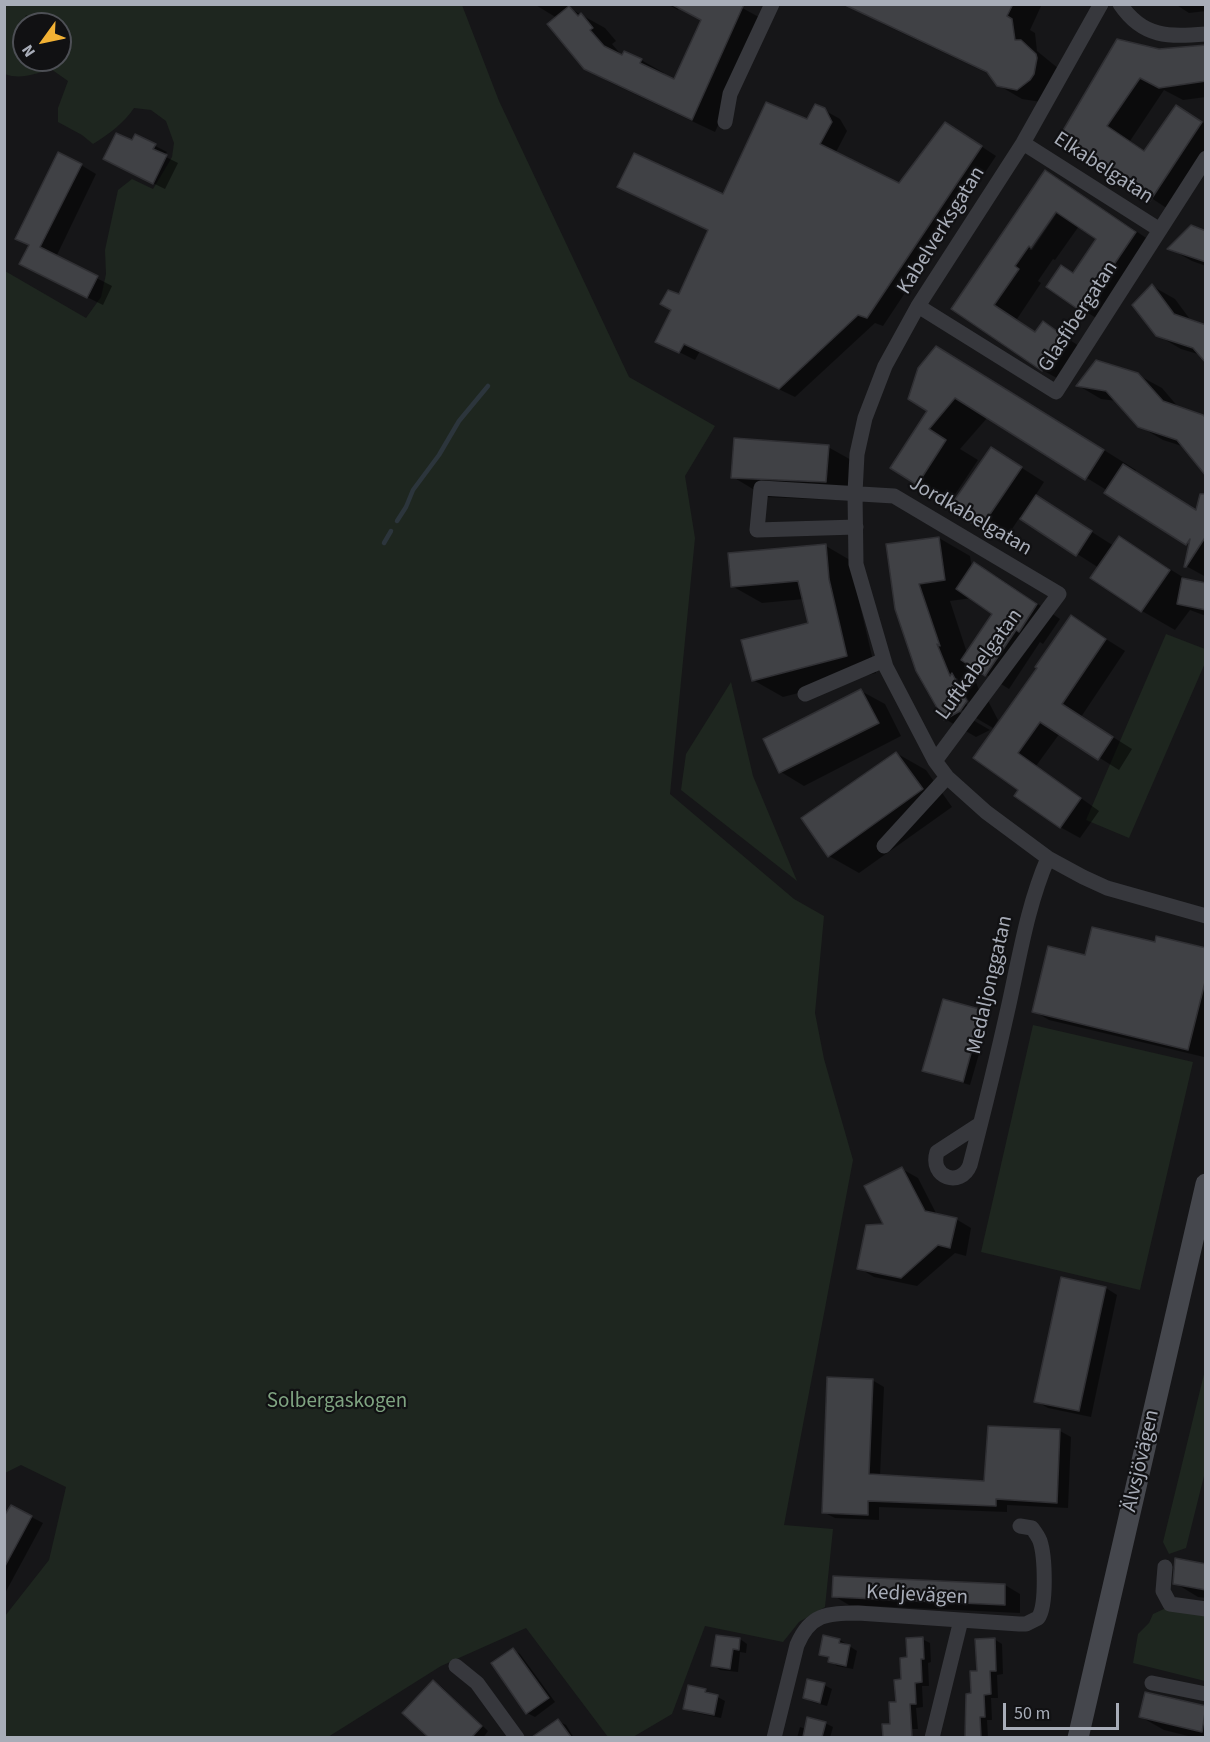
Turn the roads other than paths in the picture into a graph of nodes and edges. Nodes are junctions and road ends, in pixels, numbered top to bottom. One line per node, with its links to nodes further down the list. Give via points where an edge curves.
1 (1101, 4): 6 (street, Kabelverksgatan)
2 (1120, 4): 4 (street, via 1143,27 1155,33 1169,37)
3 (769, 5): 5 (street, via 730,94)
4 (1206, 34)
5 (725, 122)
6 (1023, 142): 8 (street, Elkabelgatan); 9 (street, Kabelverksgatan)
7 (1206, 158): 8 (street, Glasfibergatan)
8 (1160, 230): 9 (street, Glasfibergatan, via 1056,392)
9 (918, 306): 10 (street, Kabelverksgatan, via 885,366 865,418 857,454)
10 (855, 493): 11 (street, Kabelverksgatan); 11 (street, via 760,488 758,530); 12 (street, Jordkabelgatan, via 894,495)
11 (856, 527): 13 (street, Kabelverksgatan, via 856,564)
12 (1059, 594): 15 (street, Luftkabelgatan)
13 (884, 660): 14 (street); 15 (street, Kabelverksgatan)
14 (805, 694)
15 (935, 761): 16 (street, Kabelverksgatan)
16 (947, 777): 17 (street); 18 (street, Kabelverksgatan)
17 (884, 846)
18 (1048, 858): 19 (street, Kabelverksgatan, via 1107,888); 20 (street, Medaljonggatan, via 1031,904)
19 (1206, 916)
20 (980, 1124)
21 (1206, 1184): 32 (main road, Älvsjövägen)
22 (1020, 1526): 25 (street, Kedjevägen, via 1032,1528 1041,1545 1041,1615 1026,1624)
23 (1165, 1568): 24 (street, via 1163,1591 1170,1604)
24 (1206, 1609)
25 (961, 1620): 30 (street, Kedjevägen, via 834,1613 811,1622 796,1645); 31 (street)
26 (456, 1666): 29 (street, via 477,1683)
27 (1152, 1683): 28 (street)
28 (1206, 1694)
29 (517, 1737)
30 (774, 1737)
31 (932, 1737)
32 (1078, 1737)

